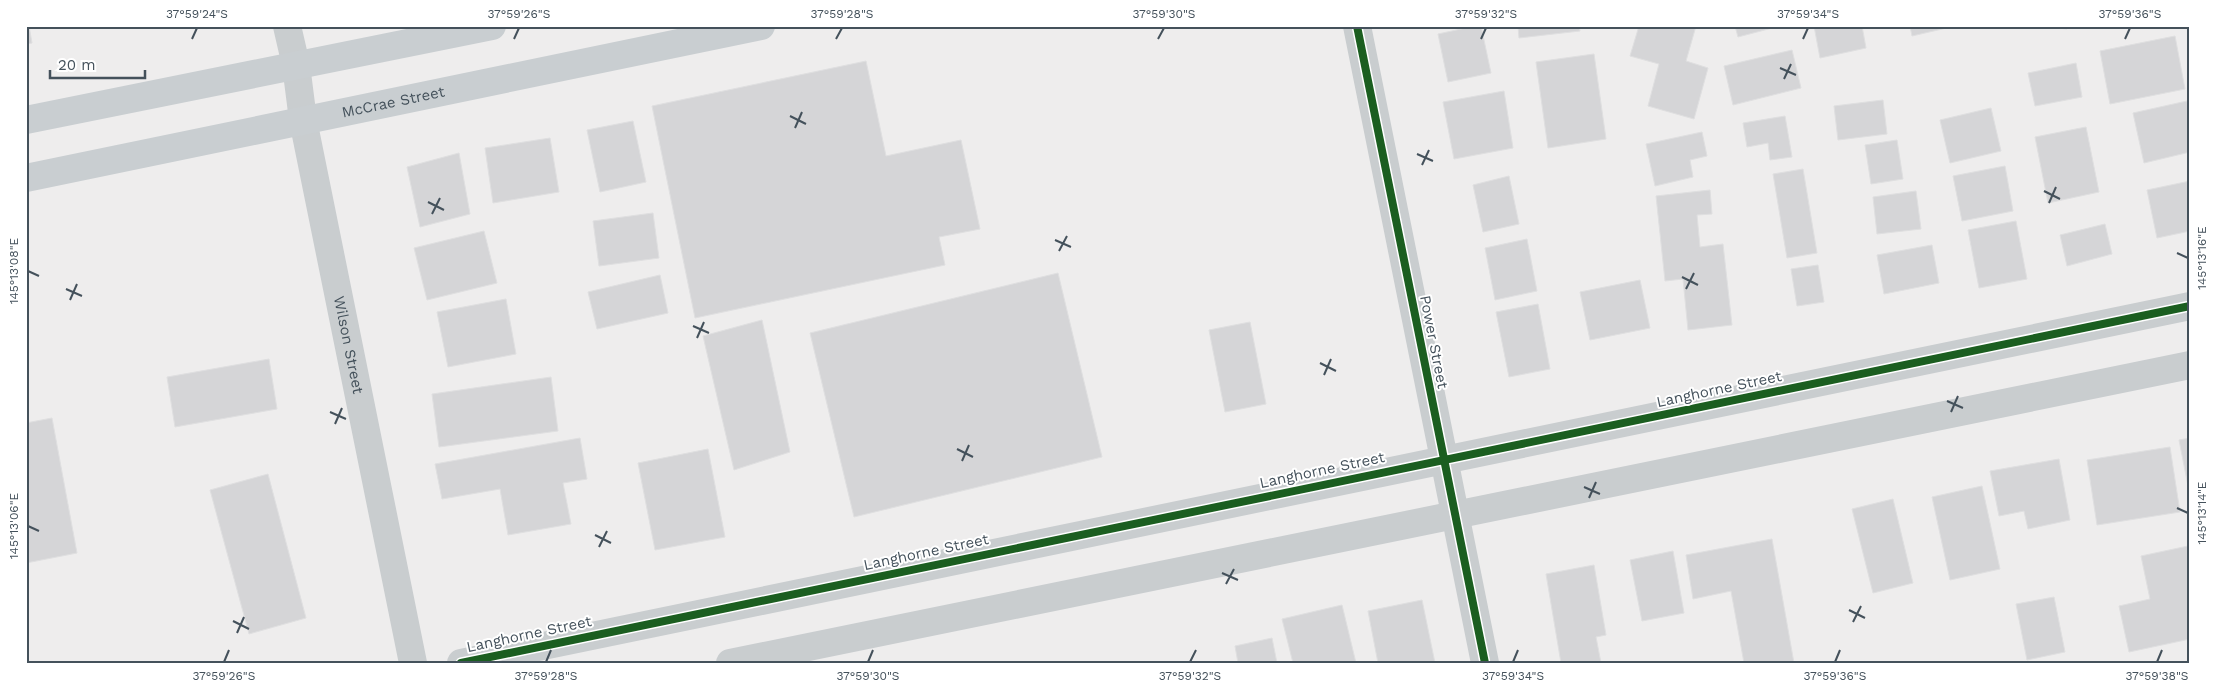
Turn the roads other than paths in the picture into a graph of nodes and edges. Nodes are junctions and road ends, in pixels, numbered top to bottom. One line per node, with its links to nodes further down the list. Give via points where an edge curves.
1 (288, 26): 5 (street, Wilson Street)
2 (492, 26): 5 (main road)
3 (761, 26): 7 (main road, McCrae Street)
4 (1357, 26): 11 (street, Power Street)
5 (296, 65): 6 (main road); 7 (street, Wilson Street)
6 (26, 120)
7 (304, 120): 8 (main road, McCrae Street); 13 (street, Wilson Street)
8 (26, 178)
9 (2190, 306): 11 (street, Langhorne Street)
10 (2190, 365): 12 (street)
11 (1444, 459): 12 (street, Power Street); 14 (street, Langhorne Street)
12 (1455, 514): 15 (street); 16 (street, Power Street)
13 (413, 663)
14 (461, 663)
15 (730, 663)
16 (1484, 663)

